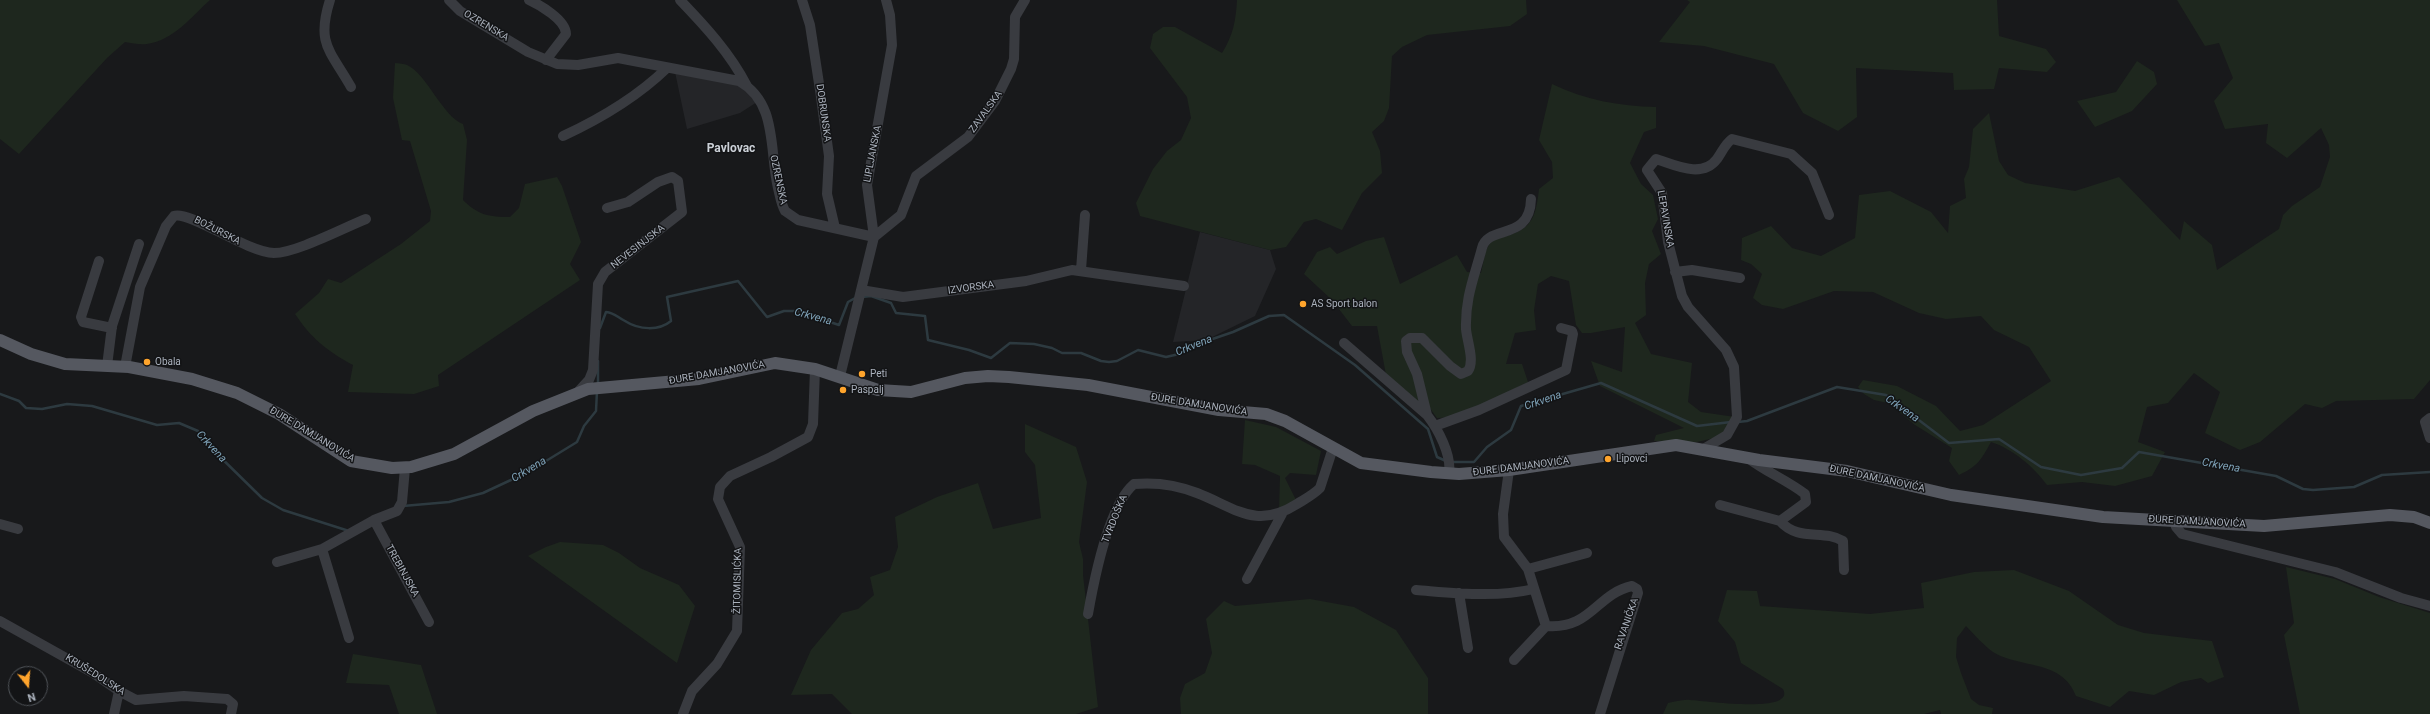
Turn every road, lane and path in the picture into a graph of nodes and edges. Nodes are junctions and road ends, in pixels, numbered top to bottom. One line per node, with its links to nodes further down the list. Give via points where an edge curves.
1 (330, 0): 11 (street, via 324,18 323,39)
2 (449, 0): 8 (street, OZRENSKA, via 466,15)
3 (529, 0): 8 (street, via 561,22 566,30 566,34)
4 (680, 0): 10 (street, OZRENSKA, via 703,23 739,71)
5 (802, 0): 18 (street, DOBRUNSKA, via 810,25 820,90 829,156 827,194)
6 (886, 0): 19 (street, LIPLJANSKA, via 890,15 892,46 867,185)
7 (1025, 0): 19 (street, ZAVALSKA, via 1015,17 1014,58 1011,69 996,101 968,137 916,176 901,215)
8 (546, 60): 9 (street, OZRENSKA, via 557,64 578,65 618,58)
9 (667, 68): 10 (street, OZRENSKA, via 739,81); 12 (street, via 647,87 610,112)
10 (747, 86): 18 (street, OZRENSKA, via 754,90 767,115 774,170 785,212 798,220)
11 (351, 87)
12 (564, 136)
13 (1531, 199): 36 (street, via 1531,212 1516,229 1490,237 1482,247 1480,262 1468,294 1468,371 1461,374 1422,338 1410,338 1406,341 1407,352 1417,374)
14 (607, 208): 35 (street, NEVESINJSKA, via 628,202 658,182 672,177 678,181 682,212 605,272 598,284 592,370)
15 (1085, 215): 22 (street)
16 (1829, 215): 23 (street, LEPAVINSKA, via 1812,173 1791,154 1738,139 1728,142 1717,159 1705,169 1680,166 1656,159 1647,170 1662,193 1664,220)
17 (366, 219): 32 (street, BOŽURSKA, via 291,250 273,253 235,242 187,216 174,216 166,226 140,287)
18 (835, 228): 19 (street, OZRENSKA)
19 (874, 236): 26 (street, LIPLJANSKA)
20 (139, 244): 27 (street)
21 (99, 262): 27 (street, via 81,317 87,324)
22 (1081, 270): 25 (street, IZVORSKA); 26 (street, IZVORSKA, via 1055,272 1026,281 903,297)
23 (1676, 272): 24 (street, via 1692,270); 41 (street, LEPAVINSKA, via 1682,296 1688,307 1726,350 1734,367 1735,421 1727,435)
24 (1740, 278)
25 (1184, 286)
26 (861, 291): 34 (street, LIPLJANSKA)
27 (112, 328): 31 (street)
28 (1561, 328): 38 (street, via 1572,331 1573,334 1566,370 1479,410)
29 (0, 340): 31 (main road, ĐURE DAMJANOVIĆA, via 65,364)
30 (1344, 343): 36 (street)
31 (107, 366): 32 (main road, ĐURE DAMJANOVIĆA)
32 (125, 367): 44 (main road, ĐURE DAMJANOVIĆA, via 192,379 237,393 279,414 352,461)
33 (815, 369): 34 (main road, ĐURE DAMJANOVIĆA); 35 (main road, ĐURE DAMJANOVIĆA, via 775,363 699,379); 74 (street, ŽITOMISLIĆKA, via 813,424 808,437 730,476 720,487 718,498 740,547 737,631 717,664 692,691)
34 (840, 376): 40 (main road, ĐURE DAMJANOVIĆA, via 878,390 898,392 911,392 965,378 988,376 1088,385 1219,410 1266,414 1285,421)
35 (583, 390): 44 (main road, ĐURE DAMJANOVIĆA, via 533,411 454,454)
36 (1427, 415): 38 (street)
37 (2430, 418): 39 (street, via 2424,422)
38 (1435, 426): 43 (street)
39 (2430, 438)
40 (1333, 448): 43 (main road, ĐURE DAMJANOVIĆA, via 1361,463 1393,469); 47 (street, TVRDOŠKA, via 1320,488)
41 (1705, 448): 42 (main road, ĐURE DAMJANOVIĆA); 45 (main road, ĐURE DAMJANOVIĆA, via 1658,446 1618,456)
42 (1748, 458): 49 (main road, ĐURE DAMJANOVIĆA, via 1847,471 1951,495 2006,504 2096,516); 50 (street, via 1765,472 1796,487 1806,497 1804,504)
43 (1450, 466): 45 (main road, ĐURE DAMJANOVIĆA)
44 (406, 468): 48 (street, via 402,504)
45 (1509, 470): 57 (street, via 1503,514 1504,537)
46 (1720, 505): 50 (street)
47 (1282, 514): 59 (street, TVRDOŠKA); 64 (street, TVRDOŠKA, via 1266,517 1249,515 1198,493 1165,484 1134,484 1126,491 1116,512 1103,549)
48 (374, 520): 54 (street); 66 (street, TREBINJSKA)
49 (2174, 520): 51 (main road, ĐURE DAMJANOVIĆA, via 2264,526 2390,515 2414,517); 63 (street, via 2182,534 2336,572 2401,598)
50 (1780, 521): 58 (street, via 1796,533 1843,541)
51 (2430, 523)
52 (0, 524): 53 (street)
53 (18, 529)
54 (322, 549): 56 (street); 68 (street)
55 (1587, 553): 57 (street)
56 (277, 562)
57 (1528, 569): 60 (street)
58 (1844, 570)
59 (1247, 580)
60 (1534, 589): 62 (street, via 1509,594); 67 (street, via 1543,610)
61 (1416, 590): 62 (street)
62 (1459, 593): 69 (street)
63 (2430, 606)
64 (1088, 614)
65 (0, 621): 71 (street, KRUŠEDOLSKA, via 93,673)
66 (429, 622)
67 (1546, 626): 70 (street); 75 (street, RAVANIČKA, via 1565,626 1588,614 1613,594 1632,586 1637,589 1638,593)
68 (349, 638)
69 (1468, 648)
70 (1514, 660)
71 (119, 691): 72 (street); 73 (street, KRUŠEDOLSKA, via 136,700 184,696 228,699 233,704)
72 (114, 714)
73 (231, 714)
74 (683, 714)
75 (1600, 714)

